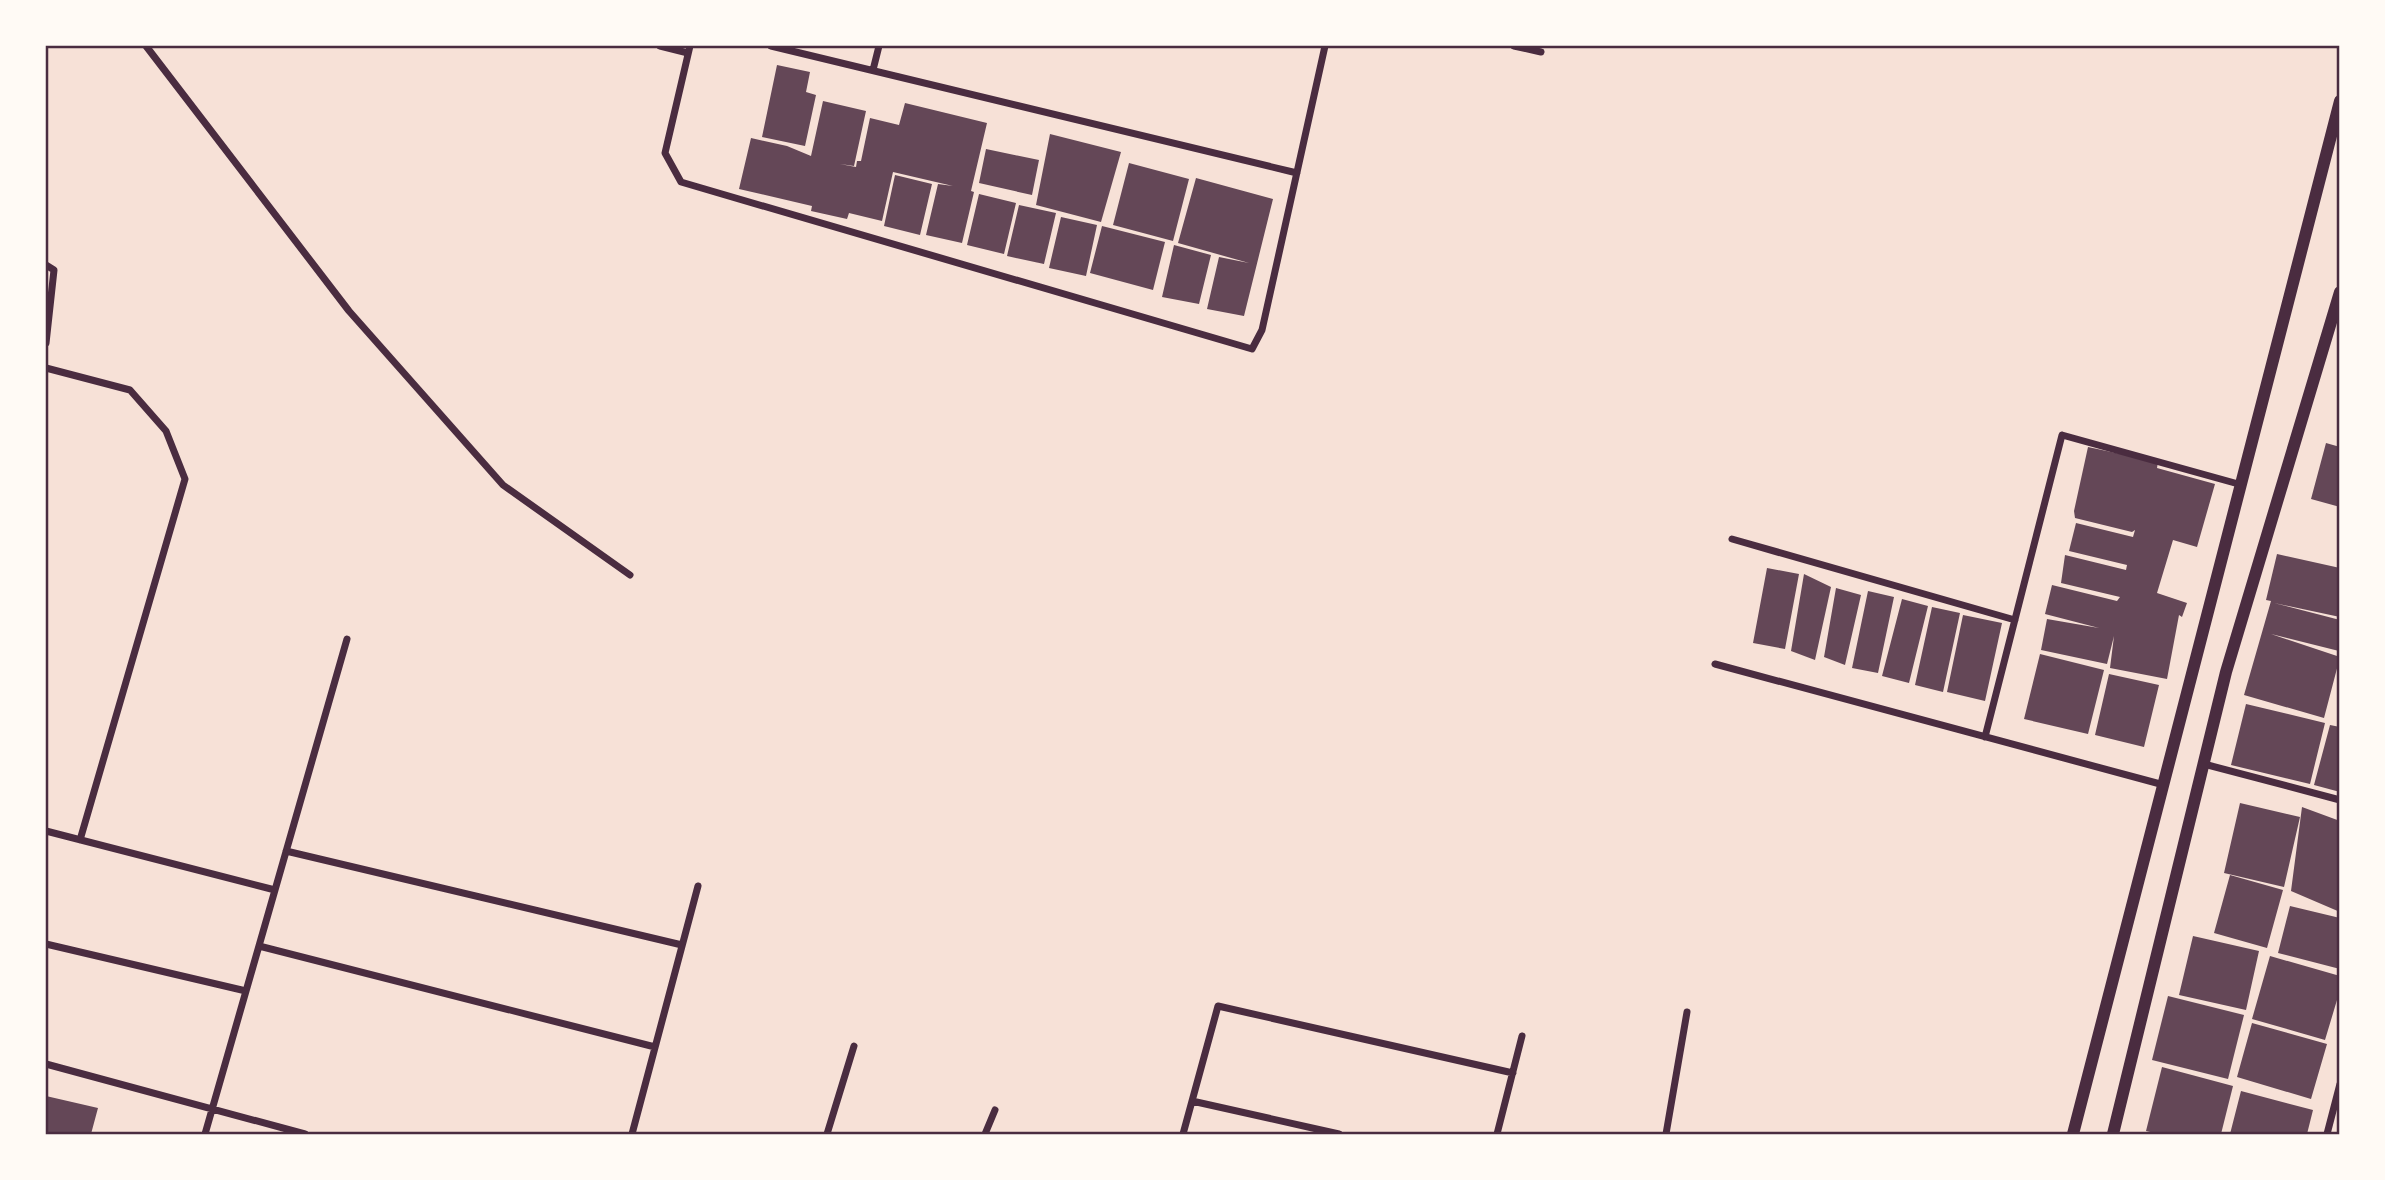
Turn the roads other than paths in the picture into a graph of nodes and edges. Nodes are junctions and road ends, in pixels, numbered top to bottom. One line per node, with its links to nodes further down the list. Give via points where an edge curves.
1 (146, 46): 18 (street, via 349,311 503,485)
2 (660, 46): 7 (street)
3 (771, 46): 9 (street)
4 (879, 46): 9 (street)
5 (1325, 46): 11 (street)
6 (1514, 46): 8 (street)
7 (689, 49): 11 (street, via 665,153 681,183 1252,349 1262,330)
8 (1541, 52)
9 (873, 70): 11 (street)
10 (2340, 101): 16 (street)
11 (1297, 173)
12 (46, 265): 14 (street, via 54,270)
13 (2340, 292): 23 (street, via 2226,671)
14 (46, 343)
15 (46, 368): 27 (street, via 130,390 166,431 186,479)
16 (2242, 485): 19 (street, via 2062,435); 24 (street)
17 (1732, 539): 19 (street)
18 (630, 575)
19 (2015, 620): 22 (street)
20 (347, 639): 28 (street)
21 (1715, 664): 22 (street)
22 (1985, 737): 24 (street)
23 (2204, 764): 25 (street); 55 (street)
24 (2164, 785): 54 (street)
25 (2340, 800)
26 (46, 831): 27 (street)
27 (80, 840): 30 (street)
28 (286, 851): 30 (street); 32 (street)
29 (698, 886): 32 (street)
30 (275, 890): 33 (street)
31 (46, 944): 34 (street)
32 (682, 945): 38 (street)
33 (259, 946): 34 (street); 38 (street)
34 (246, 991): 43 (street)
35 (1687, 1012): 53 (street)
36 (1522, 1035): 40 (street)
37 (855, 1046): 48 (street)
38 (655, 1047): 45 (street)
39 (46, 1064): 43 (street)
40 (1513, 1073): 42 (street, via 1218,1006); 52 (street)
41 (2340, 1084): 56 (street)
42 (1192, 1101): 50 (street); 51 (street)
43 (212, 1109): 46 (street); 47 (street)
44 (995, 1110): 49 (street)
45 (634, 1134)
46 (205, 1135)
47 (305, 1135)
48 (827, 1135)
49 (985, 1135)
50 (1183, 1135)
51 (1339, 1135)
52 (1497, 1135)
53 (1666, 1135)
54 (2073, 1135)
55 (2113, 1135)
56 (2327, 1135)

